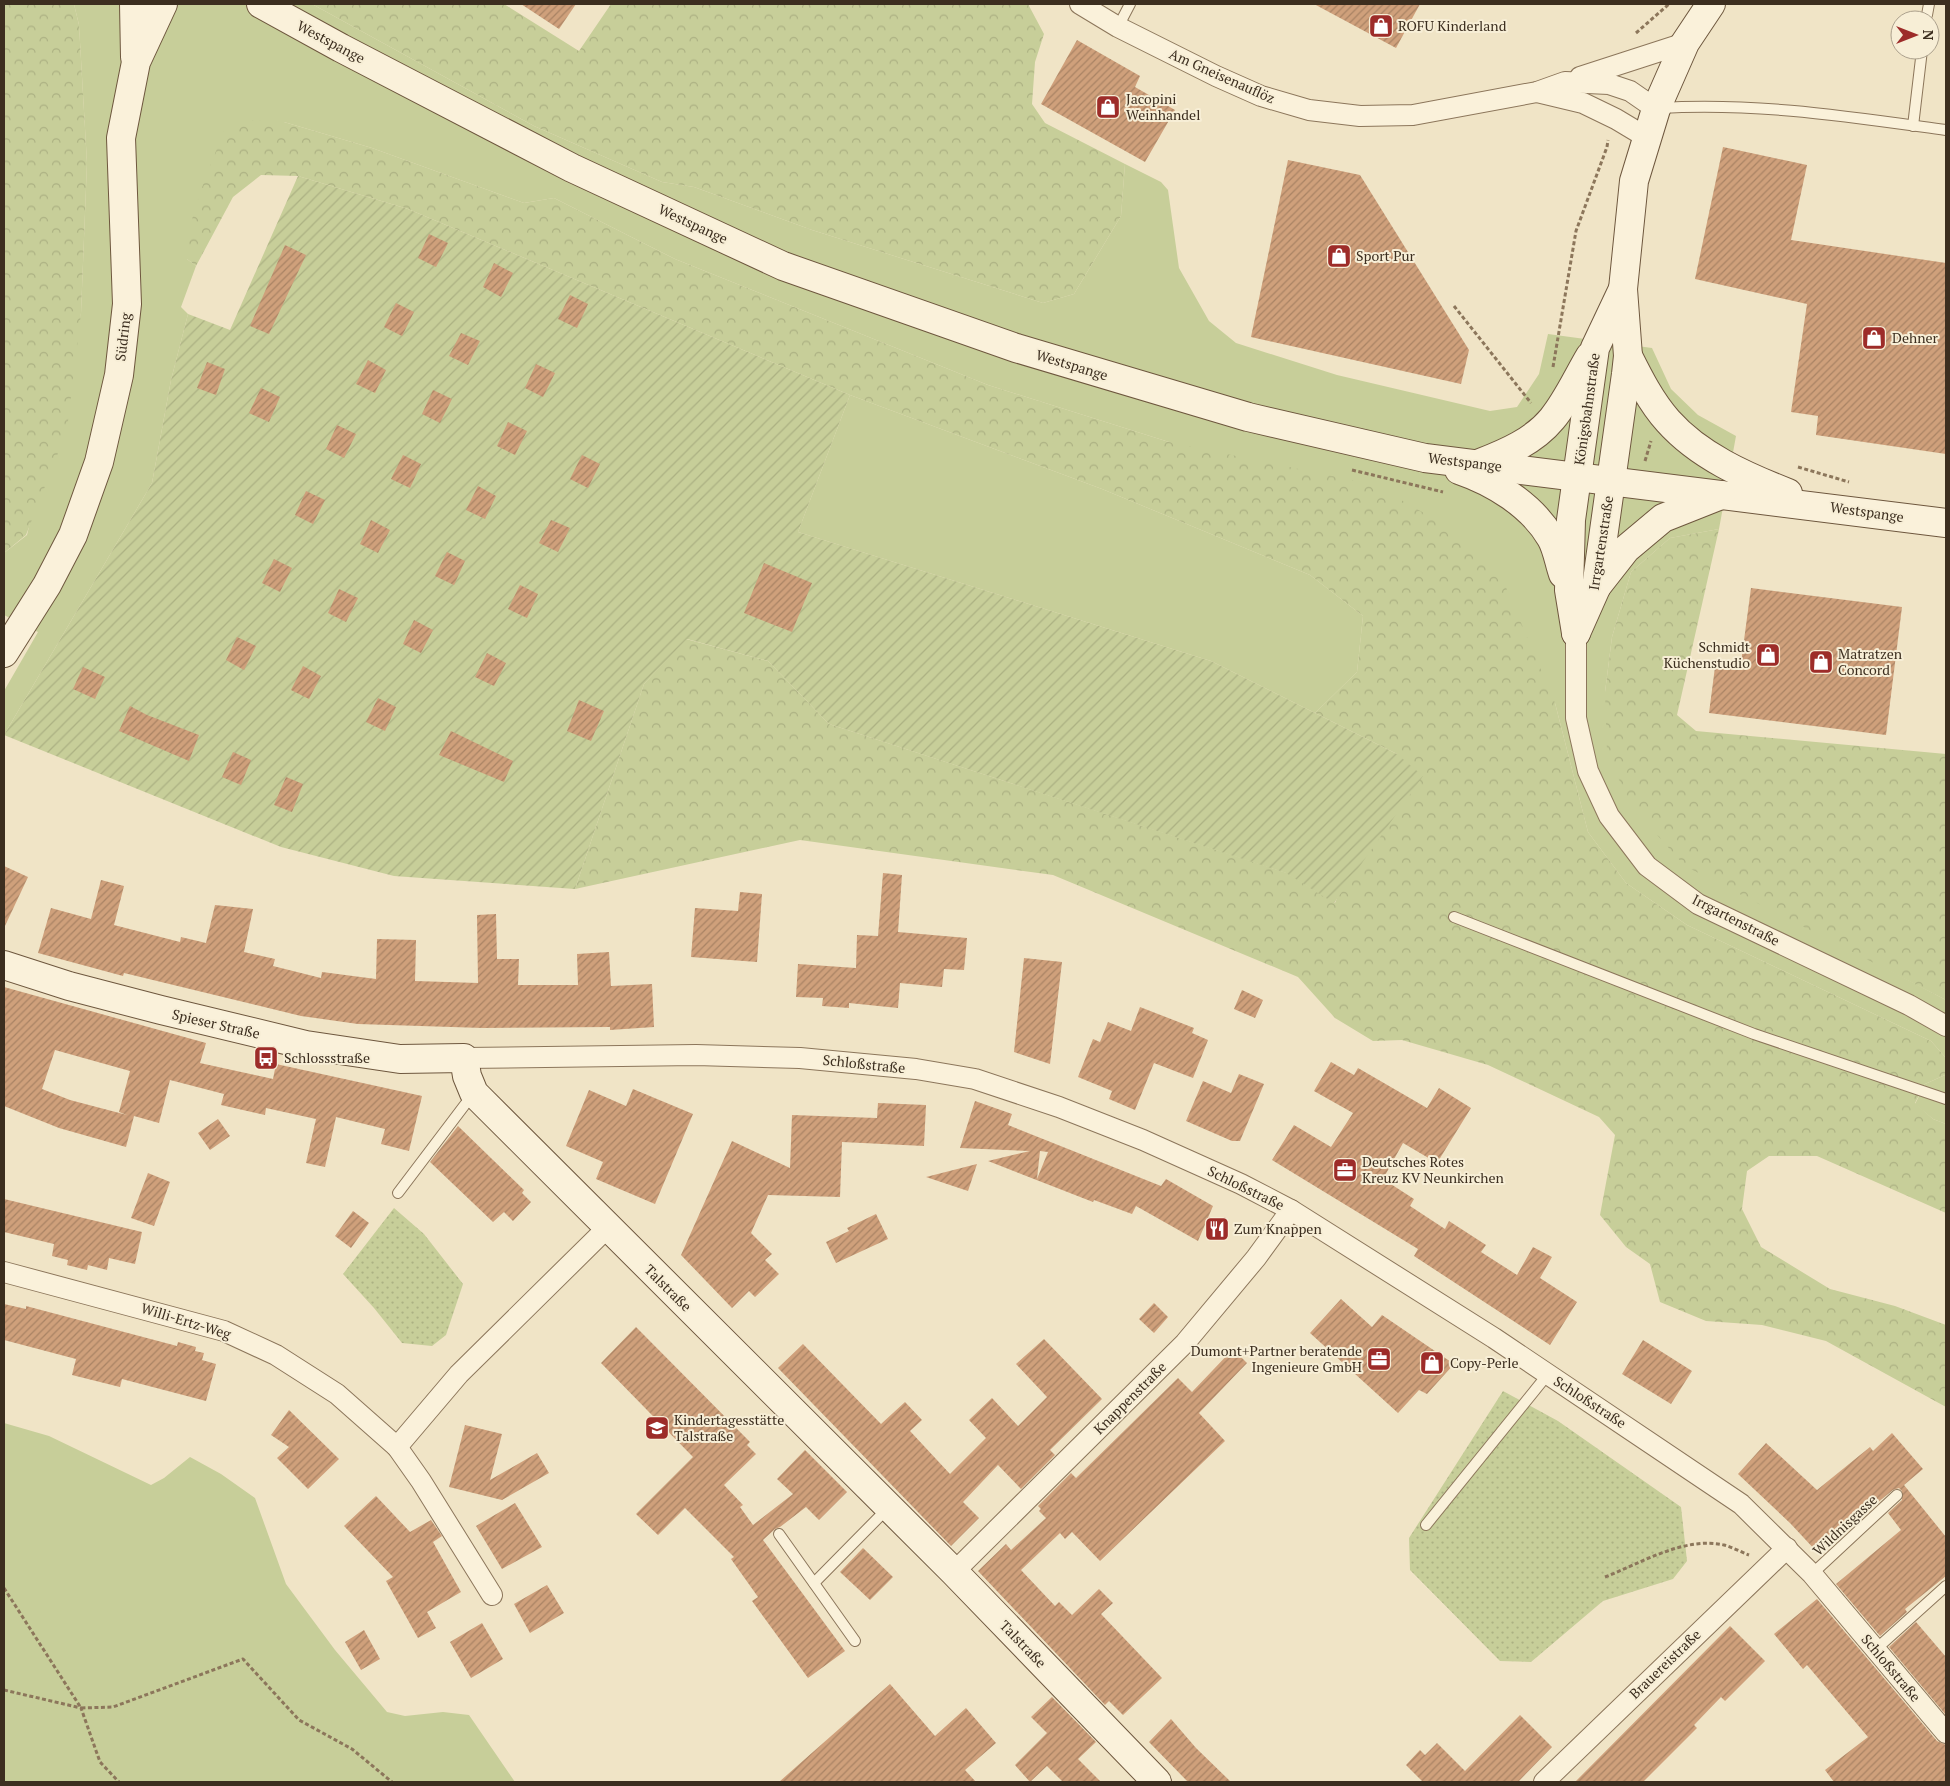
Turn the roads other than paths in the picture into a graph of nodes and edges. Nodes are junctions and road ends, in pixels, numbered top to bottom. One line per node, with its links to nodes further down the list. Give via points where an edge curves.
1 (134, 4): 10 (street)
2 (162, 4): 10 (street, Südring)
3 (261, 4): 20 (street, Westspange, via 572,168 783,266 1016,348 1136,385 1248,417)
4 (1080, 4): 7 (street, Am Gneisenauflöz)
5 (1130, 4): 7 (lane)
6 (1711, 4): 8 (street, Königsbahnstraße)
7 (1118, 27): 12 (street, Am Gneisenauflöz, via 1246,89 1309,110 1360,116 1413,115)
8 (1685, 43): 11 (street, Am Gneisenauflöz); 13 (street, Königsbahnstraße)
9 (1921, 60): 14 (lane)
10 (136, 62): 30 (street, Südring, via 121,138 127,304 119,375 99,462 73,536 47,585)
11 (1565, 82): 12 (street, Am Gneisenauflöz); 13 (street, Am Gneisenauflöz, via 1609,84 1630,91)
12 (1537, 92): 16 (street, Am Gneisenauflöz, via 1583,103)
13 (1656, 108): 14 (lane, via 1773,108); 16 (street, Königsbahnstraße)
14 (1913, 126): 15 (lane)
15 (1946, 130)
16 (1646, 137): 17 (street, Königsbahnstraße, via 1634,181)
17 (1623, 289): 18 (street, Königsbahnstraße); 19 (street, Königsbahnstraße)
18 (1595, 348): 21 (street, via 1552,419 1510,452); 22 (street, Königsbahnstraße)
19 (1628, 356): 23 (street, Königsbahnstraße); 25 (street, via 1644,388 1668,421 1697,447 1743,475)
20 (1425, 458): 21 (street, Westspange); 28 (street, via 1479,476 1517,501 1551,538)
21 (1478, 464): 22 (street, Westspange)
22 (1577, 476): 23 (street, Westspange); 28 (street, Irrgartenstraße, via 1571,520)
23 (1611, 480): 24 (street, Westspange); 27 (street, Irrgartenstraße)
24 (1722, 494): 25 (street, Westspange); 27 (street, via 1663,518 1626,549)
25 (1822, 506): 26 (street, Westspange)
26 (1946, 523)
27 (1596, 588): 29 (street, Irrgartenstraße)
28 (1569, 590): 29 (street, Irrgartenstraße)
29 (1576, 633): 33 (street, Irrgartenstraße, via 1576,718 1588,771 1609,816 1648,866 1698,904 1901,1001)
30 (5, 647)
31 (1454, 917): 36 (lane, via 1754,1034)
32 (4, 965): 34 (street, Spieser Straße, via 70,986 306,1045 400,1059)
33 (1946, 1026)
34 (464, 1058): 35 (street, Talstraße); 38 (street, Schloßstraße, via 696,1055 800,1058 863,1063 975,1079 1059,1106 1143,1140)
35 (474, 1093): 37 (lane); 39 (street, Talstraße)
36 (1946, 1098)
37 (398, 1193)
38 (1291, 1210): 41 (street, Schloßstraße); 48 (street, Knappenstraße, via 1185,1344)
39 (608, 1227): 42 (street, via 459,1374); 44 (street, Talstraße)
40 (4, 1272): 42 (street, Willi-Ertz-Weg, via 224,1330 276,1355 337,1394)
41 (1548, 1374): 45 (lane); 47 (street, Schloßstraße, via 1741,1504)
42 (396, 1447): 52 (street, Willi-Ertz-Weg, via 421,1480)
43 (1897, 1495): 49 (lane, Wildnisgasse)
44 (888, 1508): 48 (street, Talstraße); 50 (lane)
45 (1426, 1525)
46 (779, 1534): 50 (lane)
47 (1787, 1548): 49 (street, Schloßstraße); 57 (street, Brauereistraße)
48 (954, 1572): 56 (street, Talstraße)
49 (1812, 1574): 54 (street, Schloßstraße)
50 (814, 1583): 53 (lane)
51 (1946, 1586): 54 (lane)
52 (492, 1595)
53 (855, 1641)
54 (1875, 1650): 55 (street, Schloßstraße)
55 (1946, 1733)
56 (1157, 1782)
57 (1544, 1782)

